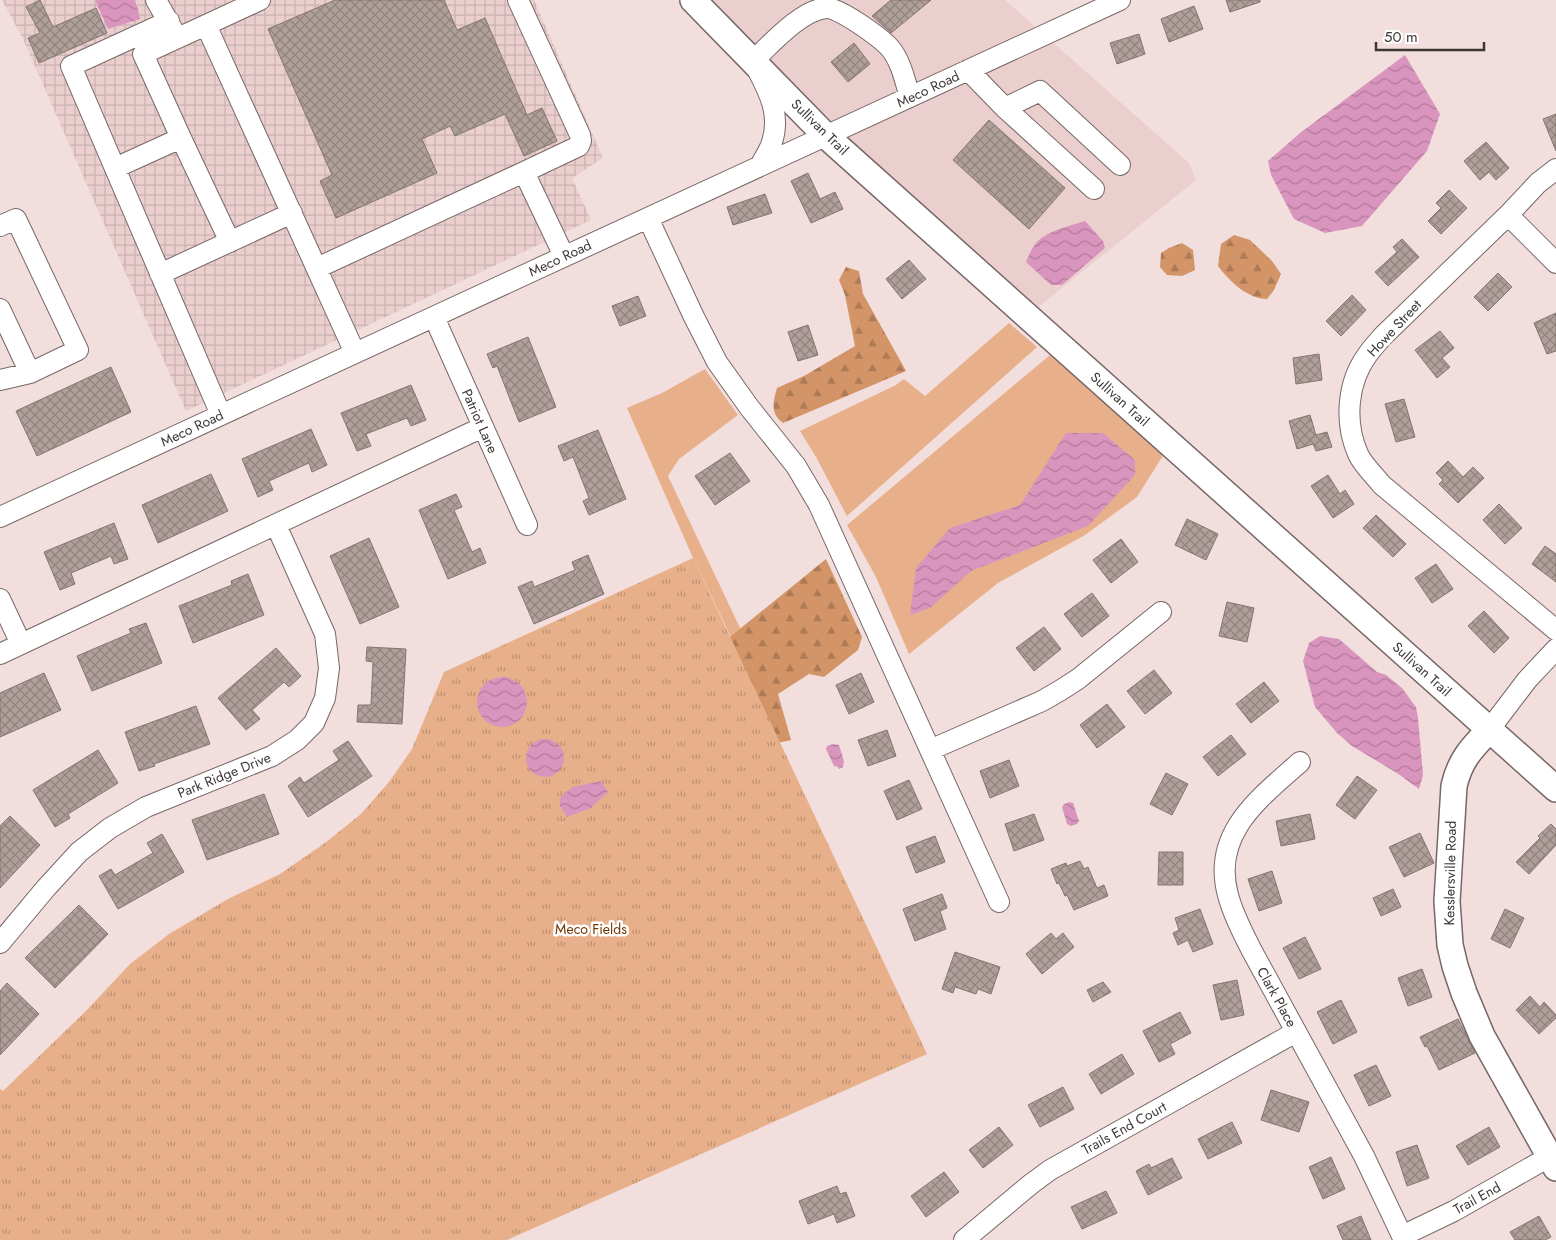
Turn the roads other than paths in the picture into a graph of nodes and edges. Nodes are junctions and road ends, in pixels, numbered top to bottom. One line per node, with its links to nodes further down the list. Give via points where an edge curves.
1 (156, 0): 7 (street)
2 (260, 0): 6 (street)
3 (518, 0): 18 (street, via 580,135 579,146)
4 (693, 0): 8 (main road, Sullivan Trail)
5 (1120, 0): 9 (street, Meco Road)
6 (206, 25): 7 (street); 20 (street)
7 (173, 30): 13 (street, via 143,54); 16 (street, via 71,66)
8 (753, 61): 10 (street, via 788,27 811,13 827,8 843,12 890,48); 12 (main road, Sullivan Trail); 15 (street, via 773,101 776,120 772,143)
9 (968, 70): 10 (street, Meco Road); 11 (street)
10 (910, 97): 12 (street, Meco Road)
11 (1006, 108): 14 (street, via 1040,92); 19 (street)
12 (826, 136): 15 (street, Meco Road); 45 (main road, Sullivan Trail)
13 (181, 138): 16 (street); 24 (street)
14 (1120, 165)
15 (760, 166): 22 (street, Meco Road)
16 (115, 168): 28 (street)
17 (1556, 169): 21 (street, Howe Street)
18 (524, 172): 25 (street); 27 (street)
19 (1094, 190)
20 (292, 214): 24 (street); 27 (street)
21 (1508, 215): 26 (street); 41 (street, Howe Street, via 1367,354 1353,384 1350,430 1359,456 1382,485)
22 (648, 218): 25 (street, Meco Road); 46 (street, via 717,362 796,466 819,505)
23 (0, 226): 32 (street, via 16,218 78,350)
24 (230, 242): 28 (street)
25 (564, 256): 30 (street, Meco Road)
26 (1556, 264)
27 (316, 268): 31 (street)
28 (160, 274): 34 (street)
29 (0, 309): 32 (street)
30 (434, 317): 31 (street, Meco Road); 35 (street, Patriot Lane)
31 (355, 353): 34 (street, Meco Road)
32 (30, 373): 33 (street)
33 (0, 380)
34 (221, 415): 36 (street, Meco Road)
35 (483, 427): 37 (street); 38 (street, Patriot Lane)
36 (0, 517)
37 (276, 525): 42 (street); 50 (street, Park Ridge Drive, via 325,634 329,668 325,698 314,723 272,756 146,806 110,828 79,852)
38 (527, 525)
39 (0, 599): 42 (street)
40 (1161, 612): 46 (street, via 1078,679 1042,701)
41 (1556, 630)
42 (21, 644): 44 (street)
43 (1556, 649): 45 (street, Kesslersville Road, via 1527,680)
44 (0, 654)
45 (1489, 730): 48 (main road, Sullivan Trail); 52 (main road, Kesslersville Road, via 1465,756 1454,786 1447,901 1450,945 1464,993 1482,1036)
46 (930, 750): 49 (street)
47 (1300, 762): 51 (street, Clark Place, via 1247,811 1234,830 1225,869 1227,894 1235,917)
48 (1556, 789)
49 (999, 902)
50 (0, 943)
51 (1296, 1032): 53 (street, Clark Place, via 1364,1156); 54 (street, Trails End Court, via 1050,1170)
52 (1554, 1160): 53 (street, Trail End)
53 (1403, 1238)
54 (964, 1240)

